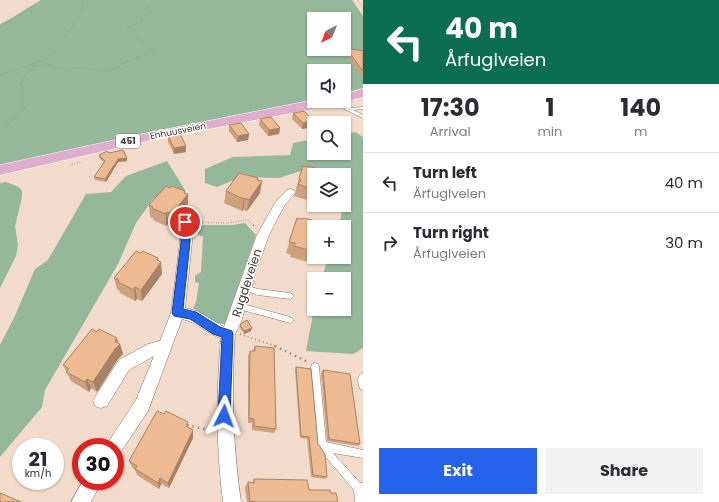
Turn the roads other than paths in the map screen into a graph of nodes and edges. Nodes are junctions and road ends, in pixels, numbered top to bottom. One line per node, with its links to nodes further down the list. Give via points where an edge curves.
1 (363, 93): 2 (main road)
2 (351, 101)
3 (351, 105): 6 (lane)
4 (307, 106): 8 (main road, Enhuusveien / 451, via 147,137 57,161)
5 (351, 108): 7 (lane)
6 (363, 108)
7 (363, 117)
8 (0, 170)
9 (291, 192): 11 (street, Rugdeveien, via 283,198 262,234)
10 (185, 222): 14 (street, via 186,242)
11 (245, 288): 12 (lane); 13 (street, Rugdeveien)
12 (290, 296)
13 (239, 306): 15 (lane); 16 (street, Rugdeveien)
14 (178, 313): 16 (street, via 192,315 217,331); 17 (street)
15 (290, 320)
16 (228, 332): 28 (street, Rugdeveien, via 225,434)
17 (165, 346): 21 (street, via 153,349 124,365); 22 (street, via 142,405)
18 (315, 367): 23 (lane)
19 (363, 377): 20 (lane)
20 (363, 386)
21 (101, 400)
22 (120, 438)
23 (322, 446): 24 (lane); 25 (lane)
24 (363, 454)
25 (360, 488): 29 (lane)
26 (87, 490): 27 (street)
27 (80, 502)
28 (232, 502)
29 (360, 502)

